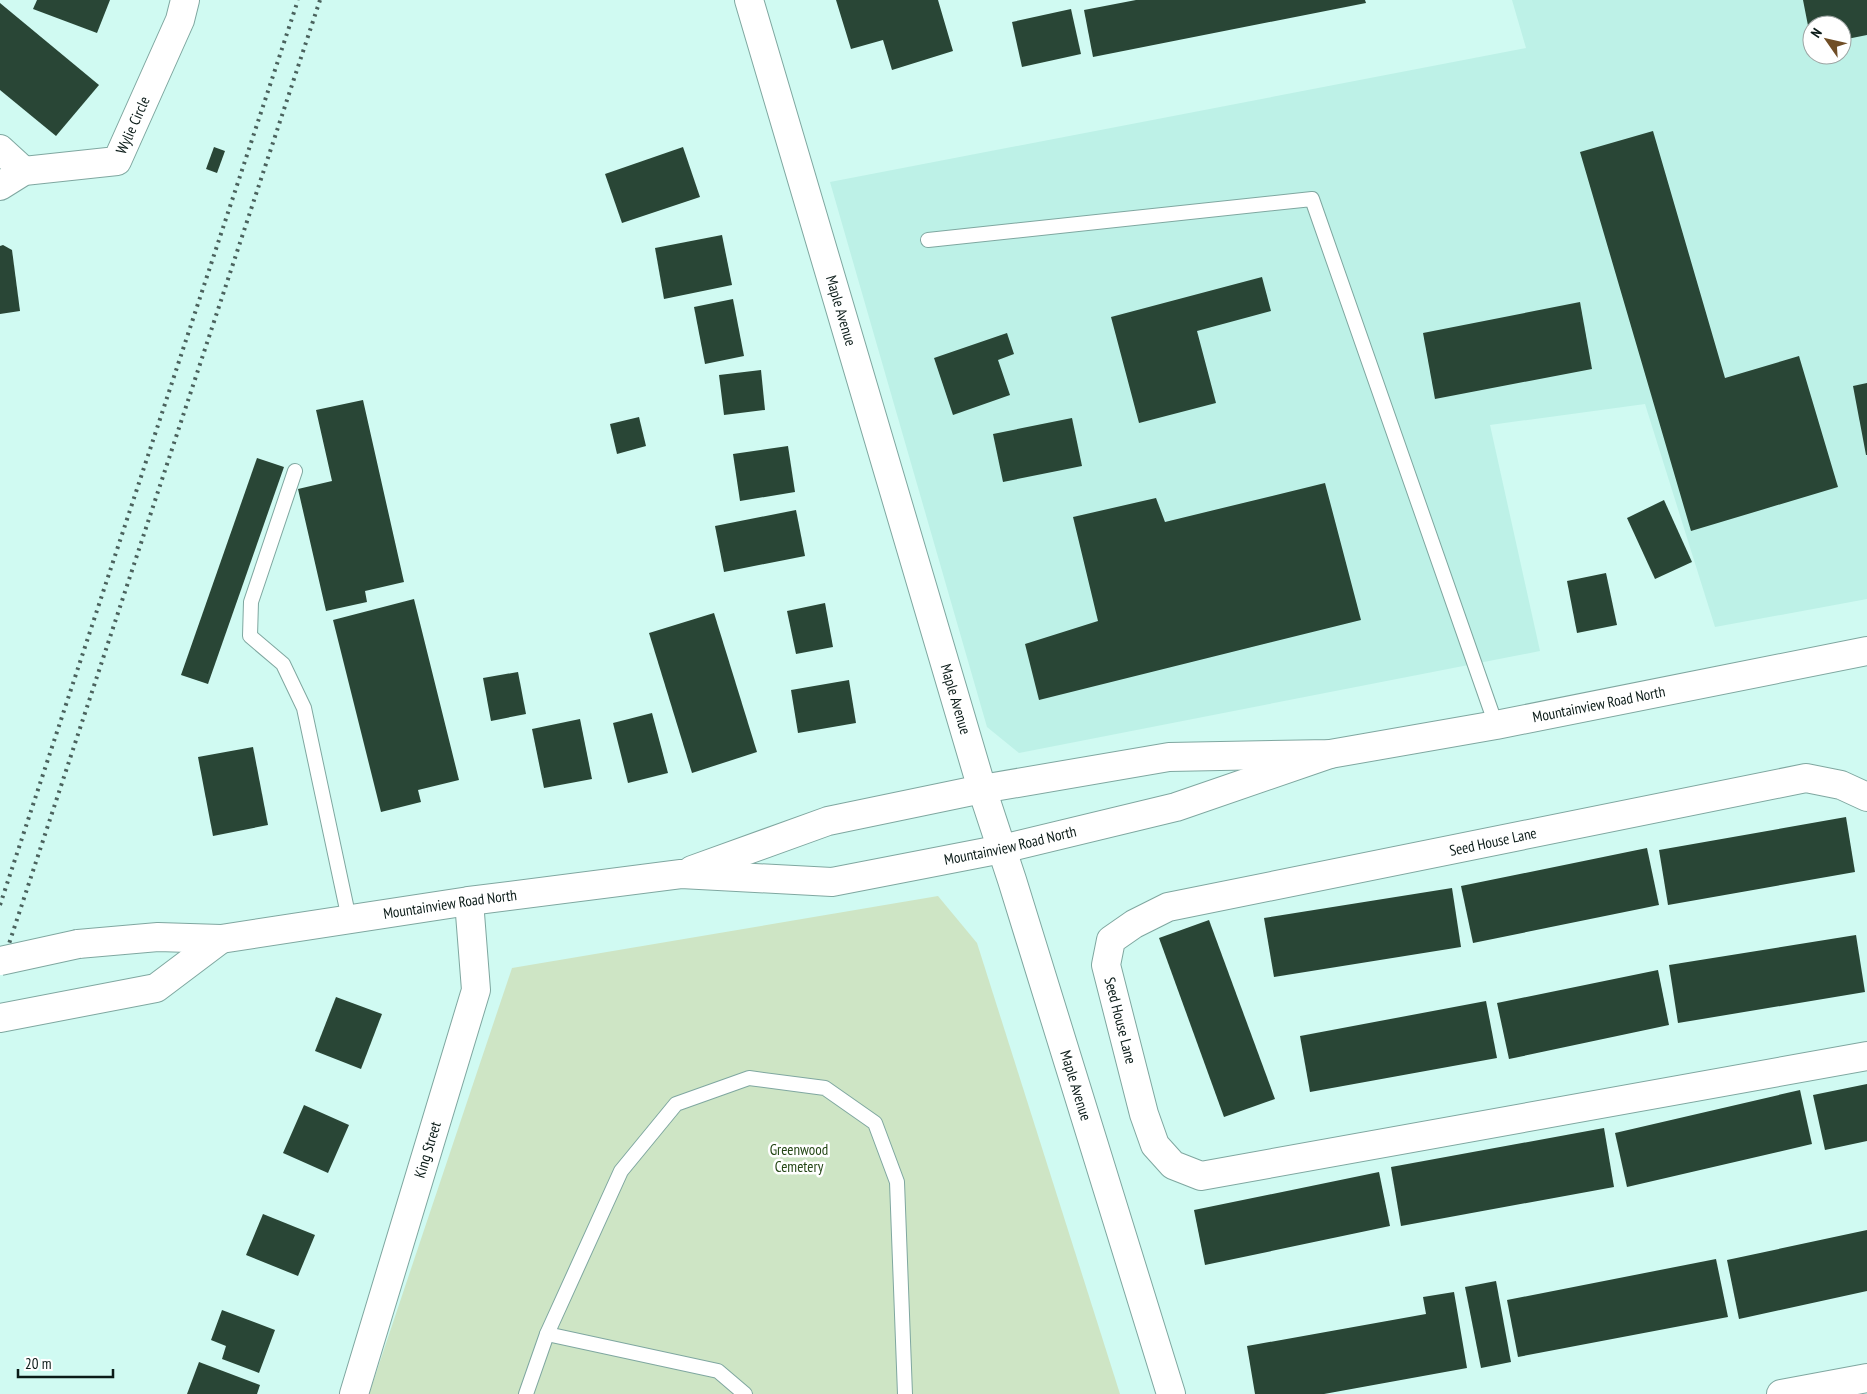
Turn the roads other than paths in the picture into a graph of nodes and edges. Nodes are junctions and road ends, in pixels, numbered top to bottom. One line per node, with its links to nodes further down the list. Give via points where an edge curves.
1 (185, 0): 4 (main road, Wylie Circle, via 180,20 117,161)
2 (749, 0): 11 (main road, Maple Avenue)
3 (0, 149): 4 (main road)
4 (24, 171): 5 (main road)
5 (0, 186)
6 (928, 240): 9 (lane, via 1312,199)
7 (295, 471): 16 (lane, via 251,602 250,636 283,664 304,708)
8 (1867, 651): 9 (main road, Mountainview Road North)
9 (1496, 725): 10 (main road, Mountainview Road North)
10 (1330, 754): 11 (main road, Mountainview Road North, via 1169,757); 13 (main road, Mountainview Road North, via 1176,807)
11 (982, 789): 13 (main road, Maple Avenue); 14 (main road, Mountainview Road North, via 828,821)
12 (1867, 797): 20 (main road, Seed House Lane, via 1841,785 1806,778 1168,907 1111,940 1106,965 1155,1145 1173,1165 1201,1176)
13 (1002, 849): 14 (main road, Mountainview Road North, via 832,882); 27 (main road, Maple Avenue)
14 (681, 874): 15 (main road, Mountainview Road North)
15 (469, 902): 16 (main road, Mountainview Road North); 23 (main road, King Street, via 476,990)
16 (349, 919): 17 (main road, Mountainview Road North)
17 (220, 939): 18 (main road, Mountainview Road North, bridge, via 158,937 78,944); 19 (main road, Mountainview Road North, via 156,988)
18 (0, 961)
19 (0, 1018)
20 (1867, 1056)
21 (547, 1334): 24 (lane); 25 (lane, via 718,1370); 26 (lane, via 621,1171 676,1104 749,1078 825,1088 875,1122 897,1182)
22 (1867, 1378): 28 (main road)
23 (354, 1394)
24 (526, 1394)
25 (745, 1394)
26 (905, 1394)
27 (1171, 1394)
28 (1782, 1394)

